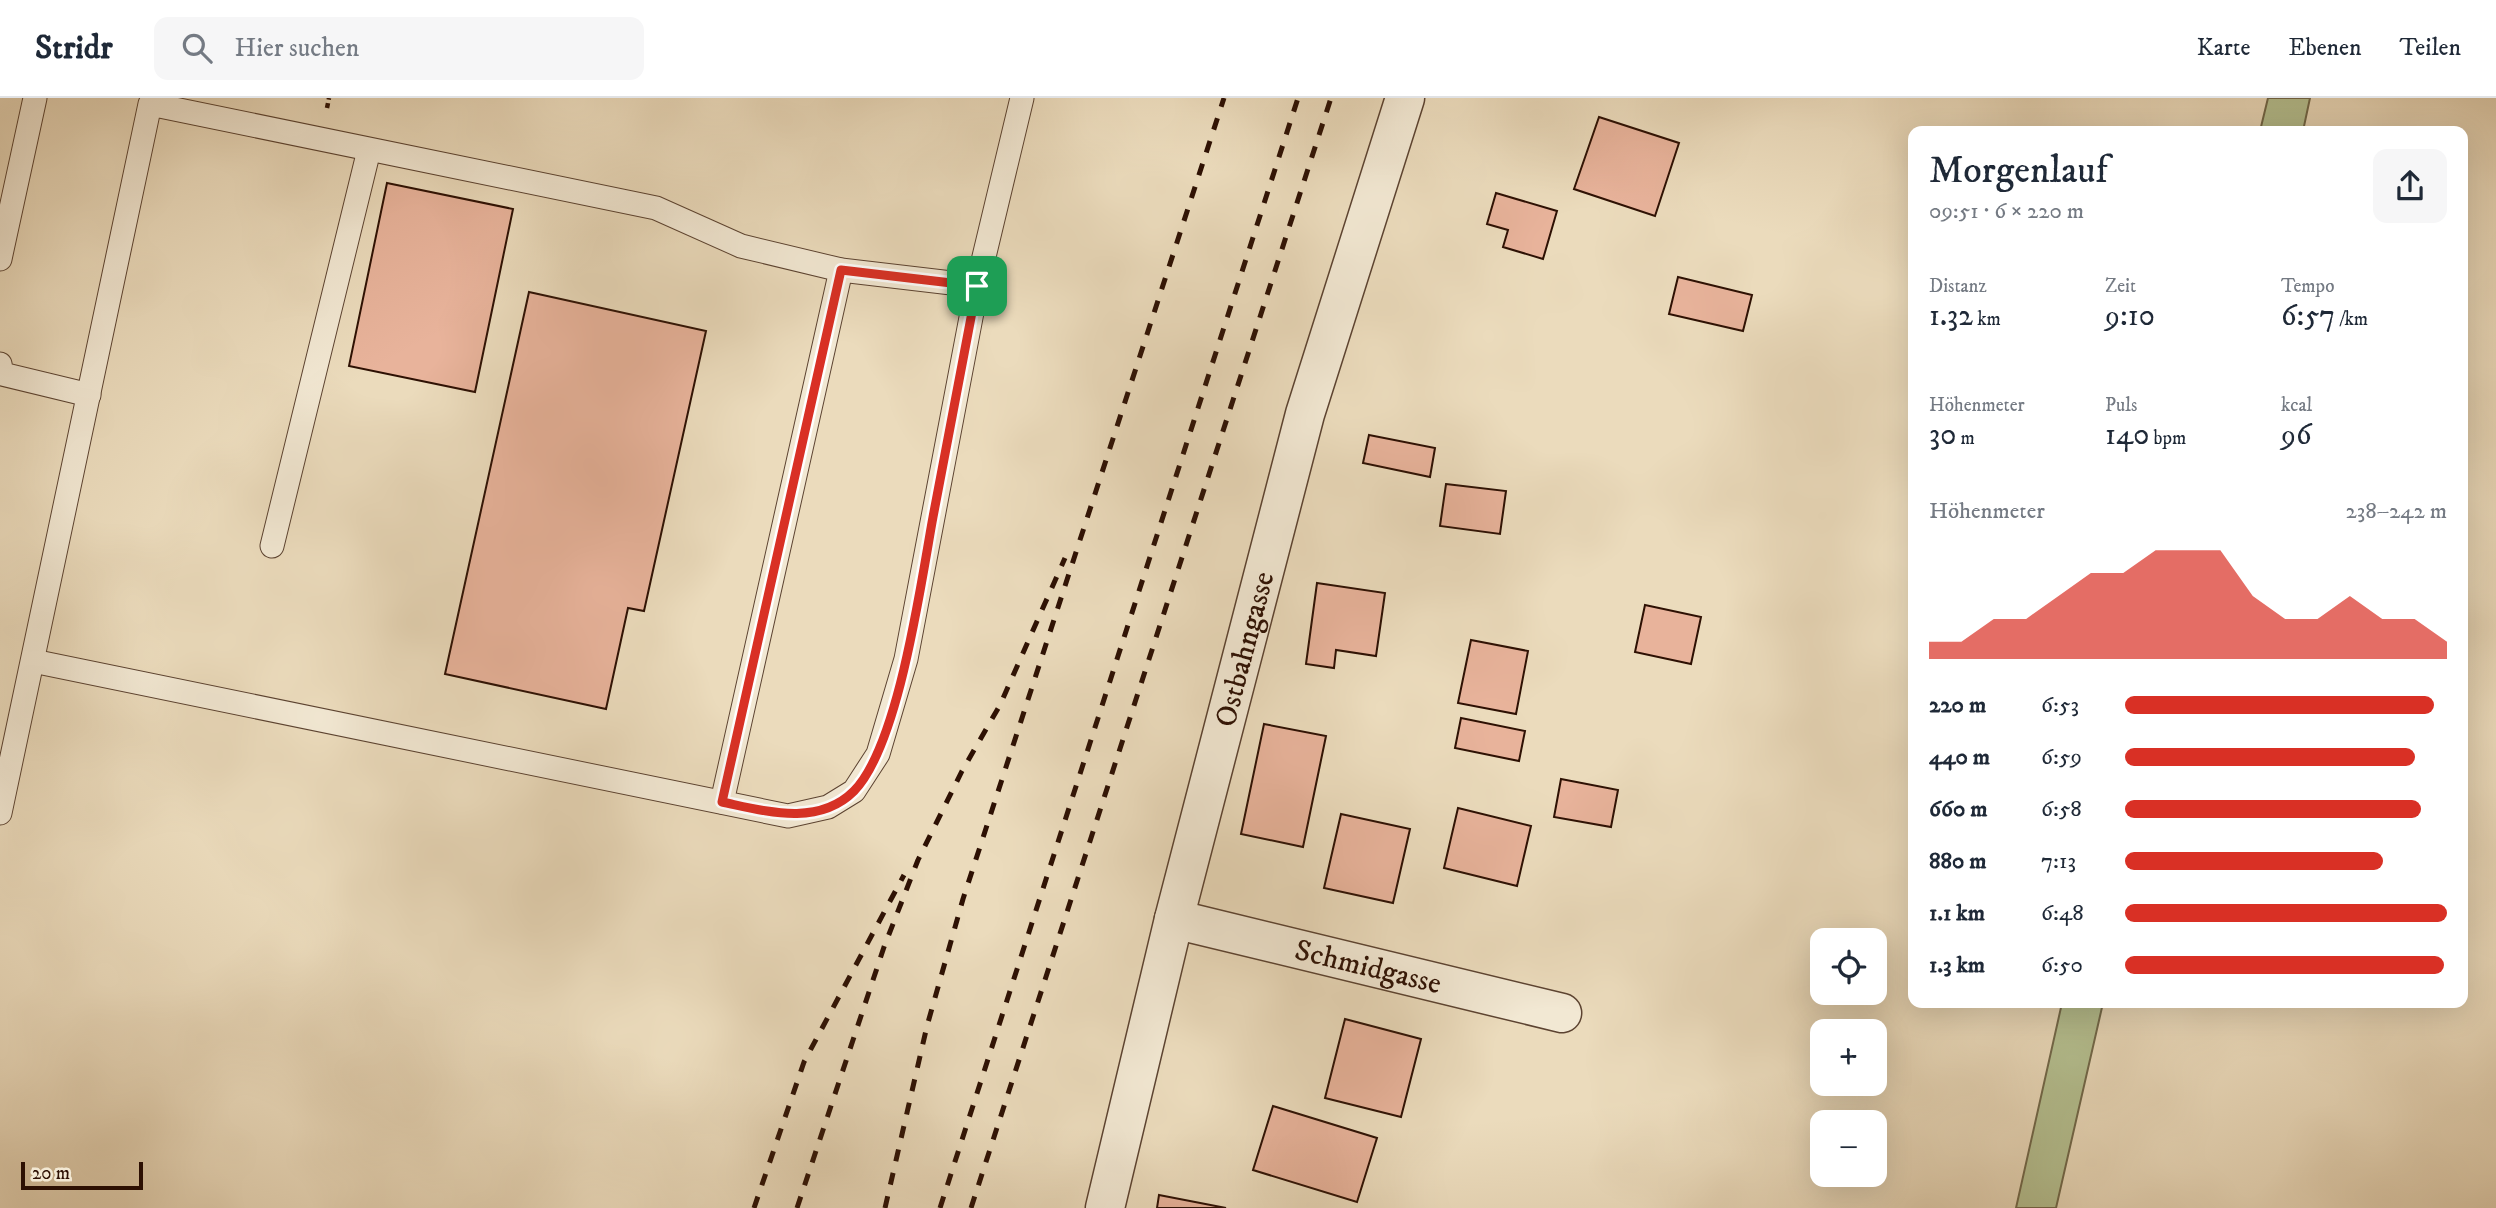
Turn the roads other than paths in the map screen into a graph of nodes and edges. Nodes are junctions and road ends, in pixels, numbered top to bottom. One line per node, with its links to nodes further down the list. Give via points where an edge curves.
1 (36, 98): 5 (lane)
2 (1022, 98): 7 (lane)
3 (1405, 98): 14 (street, Ostbahngasse, via 1305,414)
4 (369, 150): 6 (lane, via 656,208 741,246); 9 (lane, via 150,104); 10 (lane)
5 (0, 259)
6 (841, 270): 7 (lane); 12 (lane)
7 (977, 286): 12 (lane, via 906,659 878,754 854,791 828,807 788,816)
8 (0, 364): 9 (lane, via 2,374)
9 (89, 394): 11 (lane)
10 (272, 546)
11 (33, 661): 12 (lane); 13 (lane)
12 (722, 802)
13 (0, 813)
14 (1174, 919): 15 (street, Schmidgasse); 16 (street, Ostbahngasse)
15 (1562, 1013)
16 (1105, 1208)

